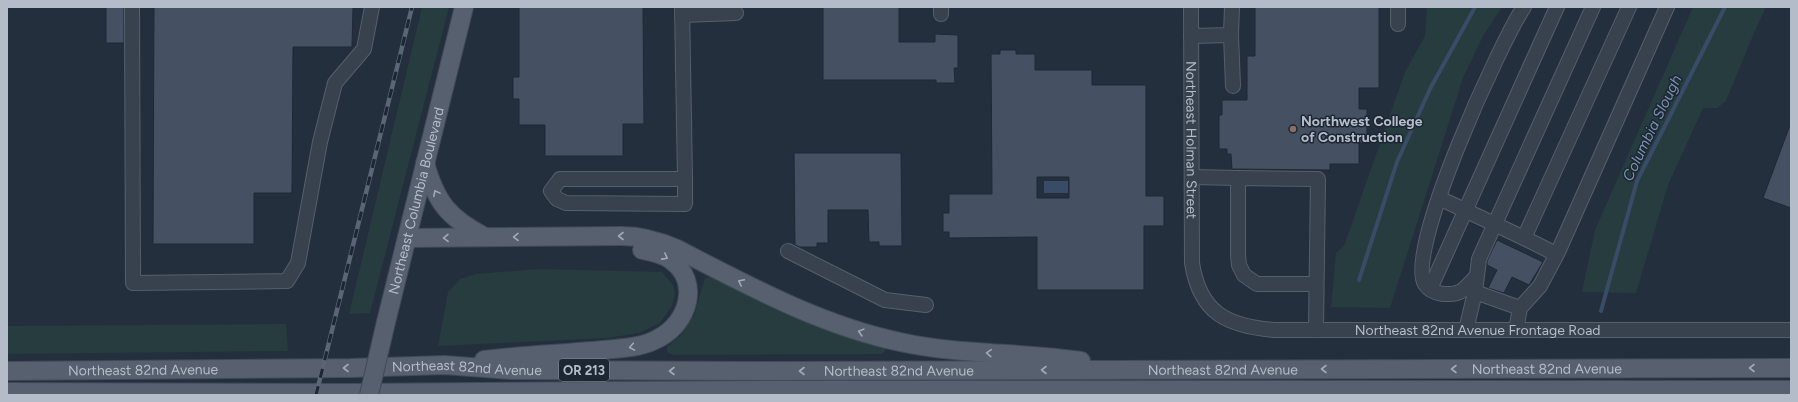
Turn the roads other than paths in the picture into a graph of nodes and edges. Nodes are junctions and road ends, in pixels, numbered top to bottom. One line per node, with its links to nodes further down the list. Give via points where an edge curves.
1 (132, 7): 2 (street, via 132,283 287,281 298,263 320,142 335,83 364,49)
2 (372, 7)
3 (464, 7): 18 (main road, Northeast Columbia Boulevard)
4 (1191, 7): 16 (street, Northeast Holman Street)
5 (1232, 7): 15 (street)
6 (1398, 7): 14 (street)
7 (1524, 7): 22 (street, via 1491,70)
8 (1557, 7): 23 (street)
9 (1593, 7): 24 (street)
10 (1629, 7): 26 (street)
11 (1667, 7): 29 (street)
12 (682, 11): 13 (street); 21 (street)
13 (736, 14)
14 (1398, 24)
15 (1231, 35): 16 (street); 17 (street)
16 (1191, 36): 19 (street, Northeast Holman Street)
17 (1233, 86)
18 (425, 163): 25 (main road, one-way to 18, via 464,226 448,212 435,191); 27 (main road, Northeast Columbia Boulevard)
19 (1192, 177): 20 (street); 30 (street, Northeast Holman Street)
20 (1238, 178): 32 (street, via 1238,254 1239,265 1244,274 1256,284); 32 (street, via 1318,179)
21 (686, 179): 21 (street, via 560,179 551,191 557,199 566,203 685,204)
22 (1438, 198): 23 (street); 33 (street, via 1424,252 1422,273 1424,284)
23 (1464, 210): 24 (street); 33 (street)
24 (1493, 225): 26 (street); 31 (street, via 1478,259)
25 (485, 237): 27 (main road, one-way to 27); 43 (main road, one-way to 25, via 1053,357 939,348 900,342 817,317 773,298 677,248 643,237)
26 (1524, 238): 29 (street)
27 (405, 244): 41 (main road, one-way to 41, via 641,249 671,260 685,278 688,303 684,314 672,329 651,342 633,347); 51 (main road, Northeast Columbia Boulevard, bridge)
28 (788, 251): 35 (street, via 885,300)
29 (1556, 254): 36 (street, via 1540,286)
30 (1194, 272): 37 (street, Northeast 82nd Avenue Frontage Road, via 1208,304 1218,314 1234,323 1254,329)
31 (1476, 277): 33 (street, via 1462,292 1455,294 1438,293); 34 (street)
32 (1316, 284): 37 (street)
33 (1430, 289)
34 (1475, 292): 36 (street); 38 (street)
35 (926, 306)
36 (1520, 308): 39 (street)
37 (1316, 330): 38 (street, Northeast 82nd Avenue Frontage Road)
38 (1466, 330): 39 (street, Northeast 82nd Avenue Frontage Road)
39 (1516, 330): 40 (street, Northeast 82nd Avenue Frontage Road)
40 (1791, 330)
41 (445, 365): 43 (main road, Northeast 82nd Avenue / OR 213, one-way to 41, via 519,370); 45 (main road, Northeast 82nd Avenue / OR 213, one-way to 45)
42 (1791, 368): 44 (main road, Northeast 82nd Avenue, one-way to 44)
43 (1139, 369): 44 (main road, Northeast 82nd Avenue / OR 213, one-way to 43)
44 (1508, 369): 49 (street)
45 (7, 370)
46 (1157, 390): 49 (main road, Northeast 82nd Avenue / OR 213); 50 (main road, Northeast 82nd Avenue / OR 213); 52 (main road)
47 (1791, 390): 49 (main road, Northeast 82nd Avenue)
48 (7, 392): 50 (main road, Northeast 82nd Avenue / OR 213)
49 (1508, 393)
50 (429, 394)
51 (369, 395)
52 (1114, 395)

